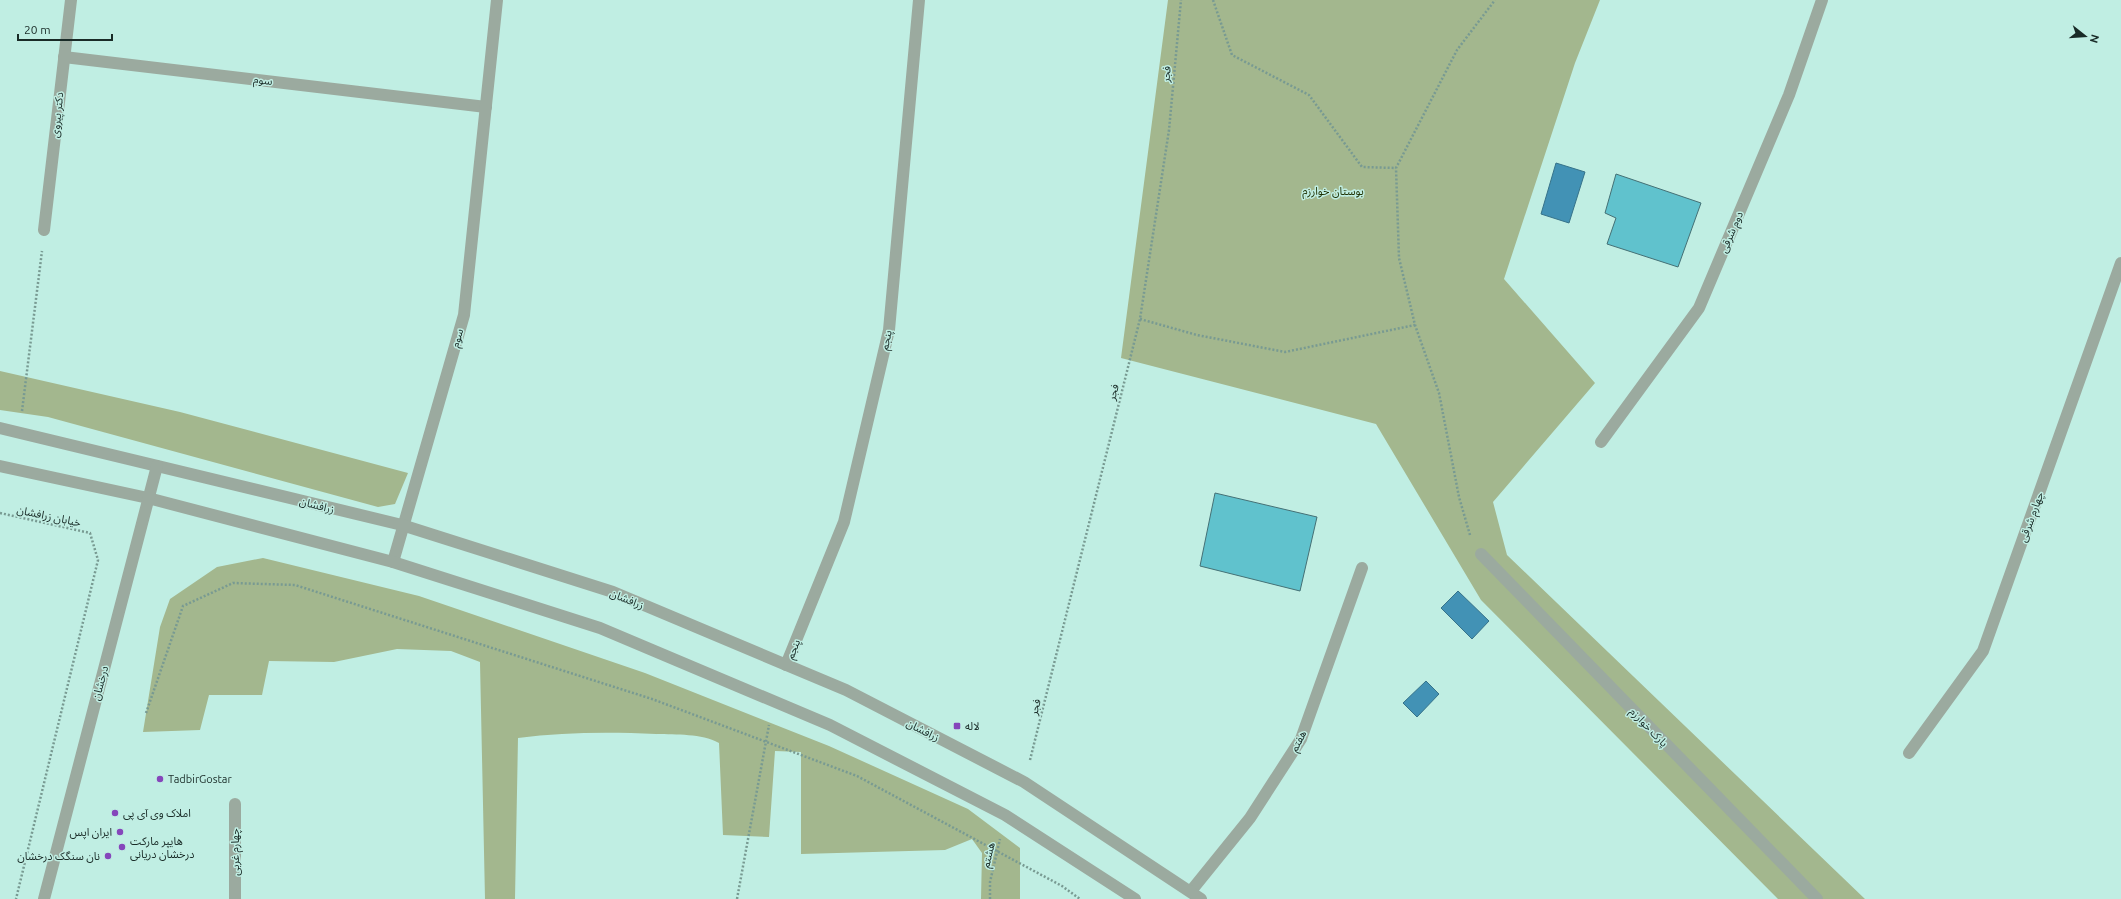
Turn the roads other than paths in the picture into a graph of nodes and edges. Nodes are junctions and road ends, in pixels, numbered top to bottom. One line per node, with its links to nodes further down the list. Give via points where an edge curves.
1 (71, 0): 5 (street, دکتر پیروی)
2 (497, 0): 6 (street, سوم)
3 (919, 0): 18 (street, پنجم, via 889,330 844,522)
4 (1822, 0): 10 (street, دوم شرقی, via 1789,94 1699,308)
5 (64, 57): 6 (street, سوم); 7 (street, دکتر پیروی)
6 (486, 106): 14 (street, سوم, via 464,315)
7 (44, 230)
8 (2121, 263): 19 (street, چهارم شرقی, via 1983,651)
9 (0, 428): 12 (street, زرافشان)
10 (1601, 442)
11 (0, 466): 13 (street)
12 (157, 466): 13 (street, درخشان); 14 (street, زرافشان)
13 (148, 498): 16 (street); 22 (street, درخشان)
14 (402, 525): 16 (street, سوم); 18 (street, زرافشان, via 613,592)
15 (1481, 554): 26 (street, پارک خوارزم)
16 (393, 562): 24 (street, via 600,628 830,724 1005,815)
17 (1362, 568): 21 (street, هفتم, via 1301,739 1250,818)
18 (786, 665): 21 (street, زرافشان, via 846,690 1024,782)
19 (1908, 753)
20 (235, 804): 23 (street, چهارم غربی)
21 (1191, 891): 25 (street, زرافشان)
22 (44, 899)
23 (235, 899)
24 (1135, 899)
25 (1201, 899)
26 (1816, 899)

